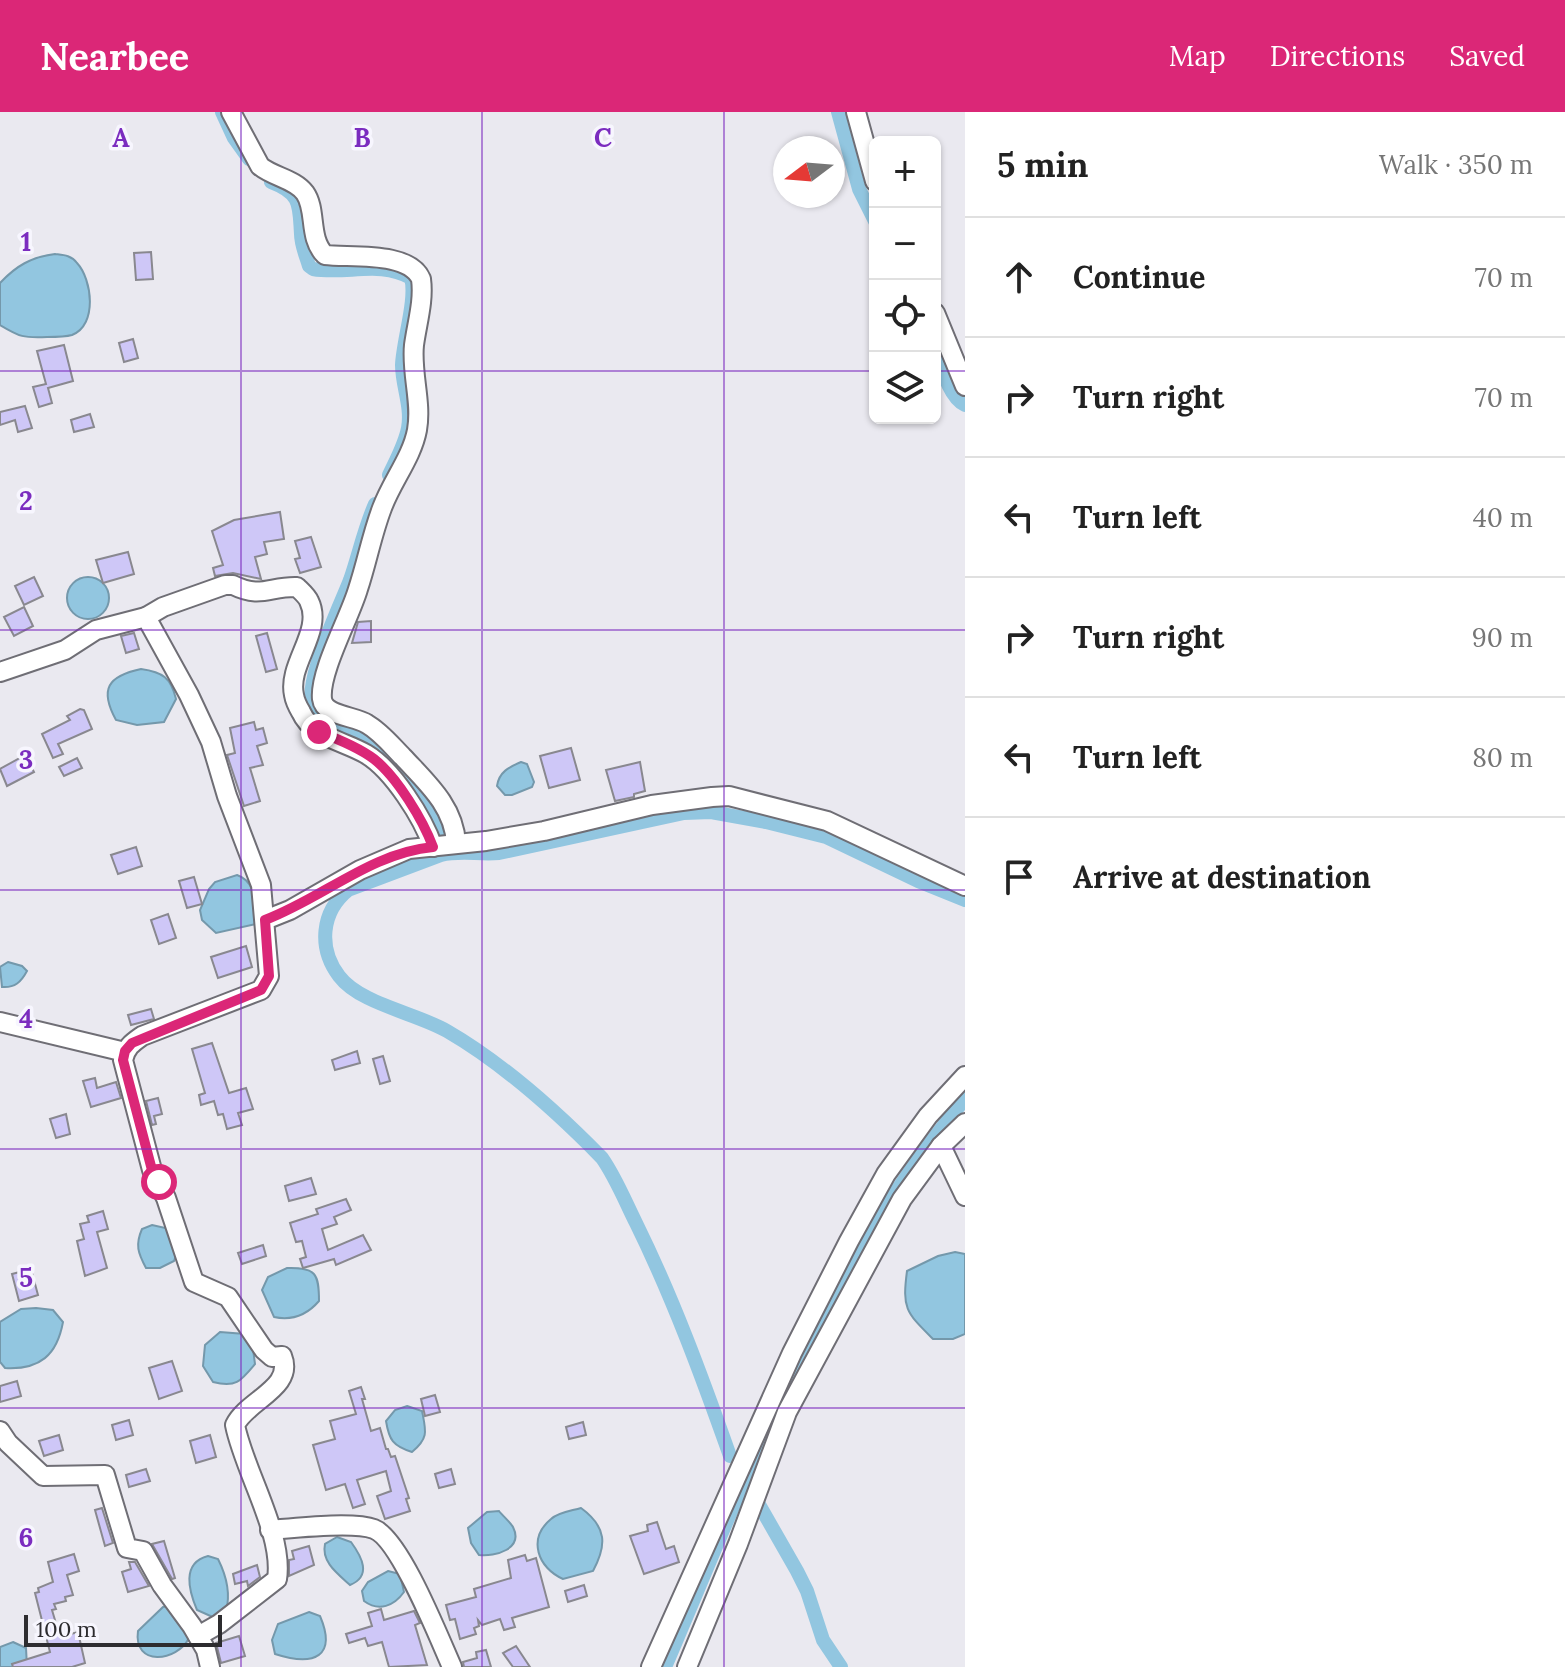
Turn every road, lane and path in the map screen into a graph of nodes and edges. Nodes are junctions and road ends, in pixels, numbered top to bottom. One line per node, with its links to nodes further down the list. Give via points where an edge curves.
1 (231, 112): 8 (street, via 260,166 307,195 325,255 397,261 421,279 414,347 417,431 382,507 322,696 329,710 379,733 429,784 446,810)
2 (856, 112): 3 (street)
3 (869, 159)
4 (941, 328): 5 (street)
5 (965, 386)
6 (146, 617): 7 (street, via 96,630 65,650); 9 (street, via 225,585 252,593 297,587 309,600 312,616 294,682 302,715 319,732 378,762 416,812); 11 (street, via 211,742 261,885)
7 (0, 672)
8 (456, 843): 9 (street); 10 (street, via 544,831 693,797 729,796 827,821)
9 (433, 847): 11 (street, via 389,856)
10 (965, 886)
11 (265, 920): 13 (street, via 269,976 261,990 142,1036)
12 (0, 1022): 13 (street)
13 (125, 1052): 19 (street, via 152,1170 194,1282 228,1297 264,1350 284,1358 281,1382 235,1425)
14 (965, 1076): 24 (street, via 886,1174 849,1241 792,1353)
15 (965, 1123): 16 (street)
16 (941, 1146): 17 (street); 25 (street, via 902,1199 787,1412)
17 (965, 1196)
18 (0, 1431): 20 (street, via 43,1476 105,1475 127,1548 143,1551)
19 (270, 1530): 20 (street, via 277,1579); 23 (street, via 378,1530 410,1578)
20 (198, 1636): 21 (street)
21 (213, 1667): 22 (street)
22 (229, 1667)
23 (452, 1667)
24 (651, 1667)
25 (687, 1667)

